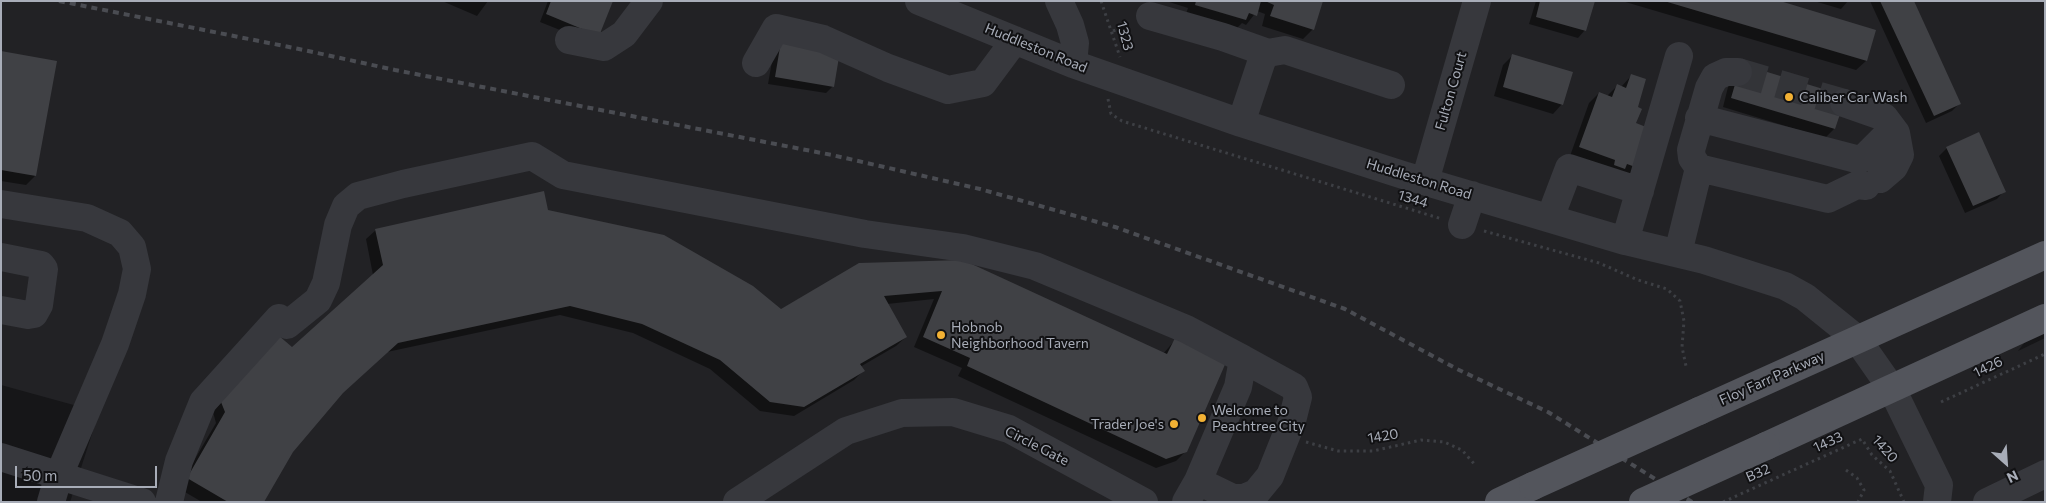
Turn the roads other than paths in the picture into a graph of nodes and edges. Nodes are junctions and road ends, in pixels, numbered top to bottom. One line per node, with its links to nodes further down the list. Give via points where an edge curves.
1 (649, 1): 6 (street, via 624,34 604,47)
2 (919, 1): 7 (street, Huddleston Road)
3 (1058, 1): 11 (street, via 1075,43)
4 (1477, 1): 19 (street, Fulton Court)
5 (1150, 16): 8 (street)
6 (569, 40)
7 (1015, 40): 10 (street, via 983,82 948,90 823,39 776,28); 11 (street, Huddleston Road)
8 (1268, 53): 13 (street, via 1285,50); 16 (street, via 1262,60)
9 (1679, 56): 20 (street)
10 (756, 63)
11 (1073, 64): 16 (street, Huddleston Road)
12 (1738, 72): 15 (street, via 1726,72 1715,77)
13 (1391, 86)
14 (1844, 103): 17 (street, via 1884,117)
15 (1698, 118): 17 (street, via 1856,159 1864,158 1883,139); 18 (street, via 1691,150)
16 (1241, 123): 19 (street, Huddleston Road)
17 (1896, 133): 18 (street, via 1900,155 1872,177 1828,199)
18 (1699, 168): 26 (street)
19 (1425, 181): 21 (street, Huddleston Road)
20 (1640, 191): 23 (street, via 1570,168); 25 (street)
21 (1472, 195): 23 (street, Huddleston Road); 24 (street)
22 (1, 204): 36 (street, via 87,218 120,233 134,254 136,269 132,294)
23 (1550, 218): 25 (street, Huddleston Road)
24 (1462, 225)
25 (1625, 241): 26 (street, Huddleston Road)
26 (1678, 254): 31 (street, Huddleston Road, via 1785,286 1805,297)
27 (2045, 255): 31 (main road, Floy Farr Parkway)
28 (1, 257): 29 (street, via 41,265 44,269 39,305 34,314 28,316)
29 (1, 310)
30 (2045, 318): 33 (main road)
31 (1857, 339): 33 (street, Huddleston Road); 43 (main road, Floy Farr Parkway, bridge)
32 (1243, 359): 37 (street, via 1238,387); 37 (street, via 1294,387 1297,407 1287,434 1270,476 1256,493 1233,498); 40 (street, via 1186,329 1035,266 962,248 865,234 563,175 532,156 358,196 346,206 338,225 326,283 318,300 287,325 279,318 203,402 179,461)
33 (1892, 389): 44 (main road, bridge); 45 (street, Huddleston Road, via 1938,485)
34 (1, 457): 36 (street)
35 (2045, 474): 46 (street)
36 (59, 475): 38 (street); 39 (street)
37 (1192, 492)
38 (51, 502)
39 (142, 502)
40 (169, 502)
41 (737, 502): 42 (street, Circle Gate, via 846,431 902,413 953,412 1009,429)
42 (1144, 502)
43 (1499, 502)
44 (1643, 502)
45 (1937, 502)
46 (1987, 502)

